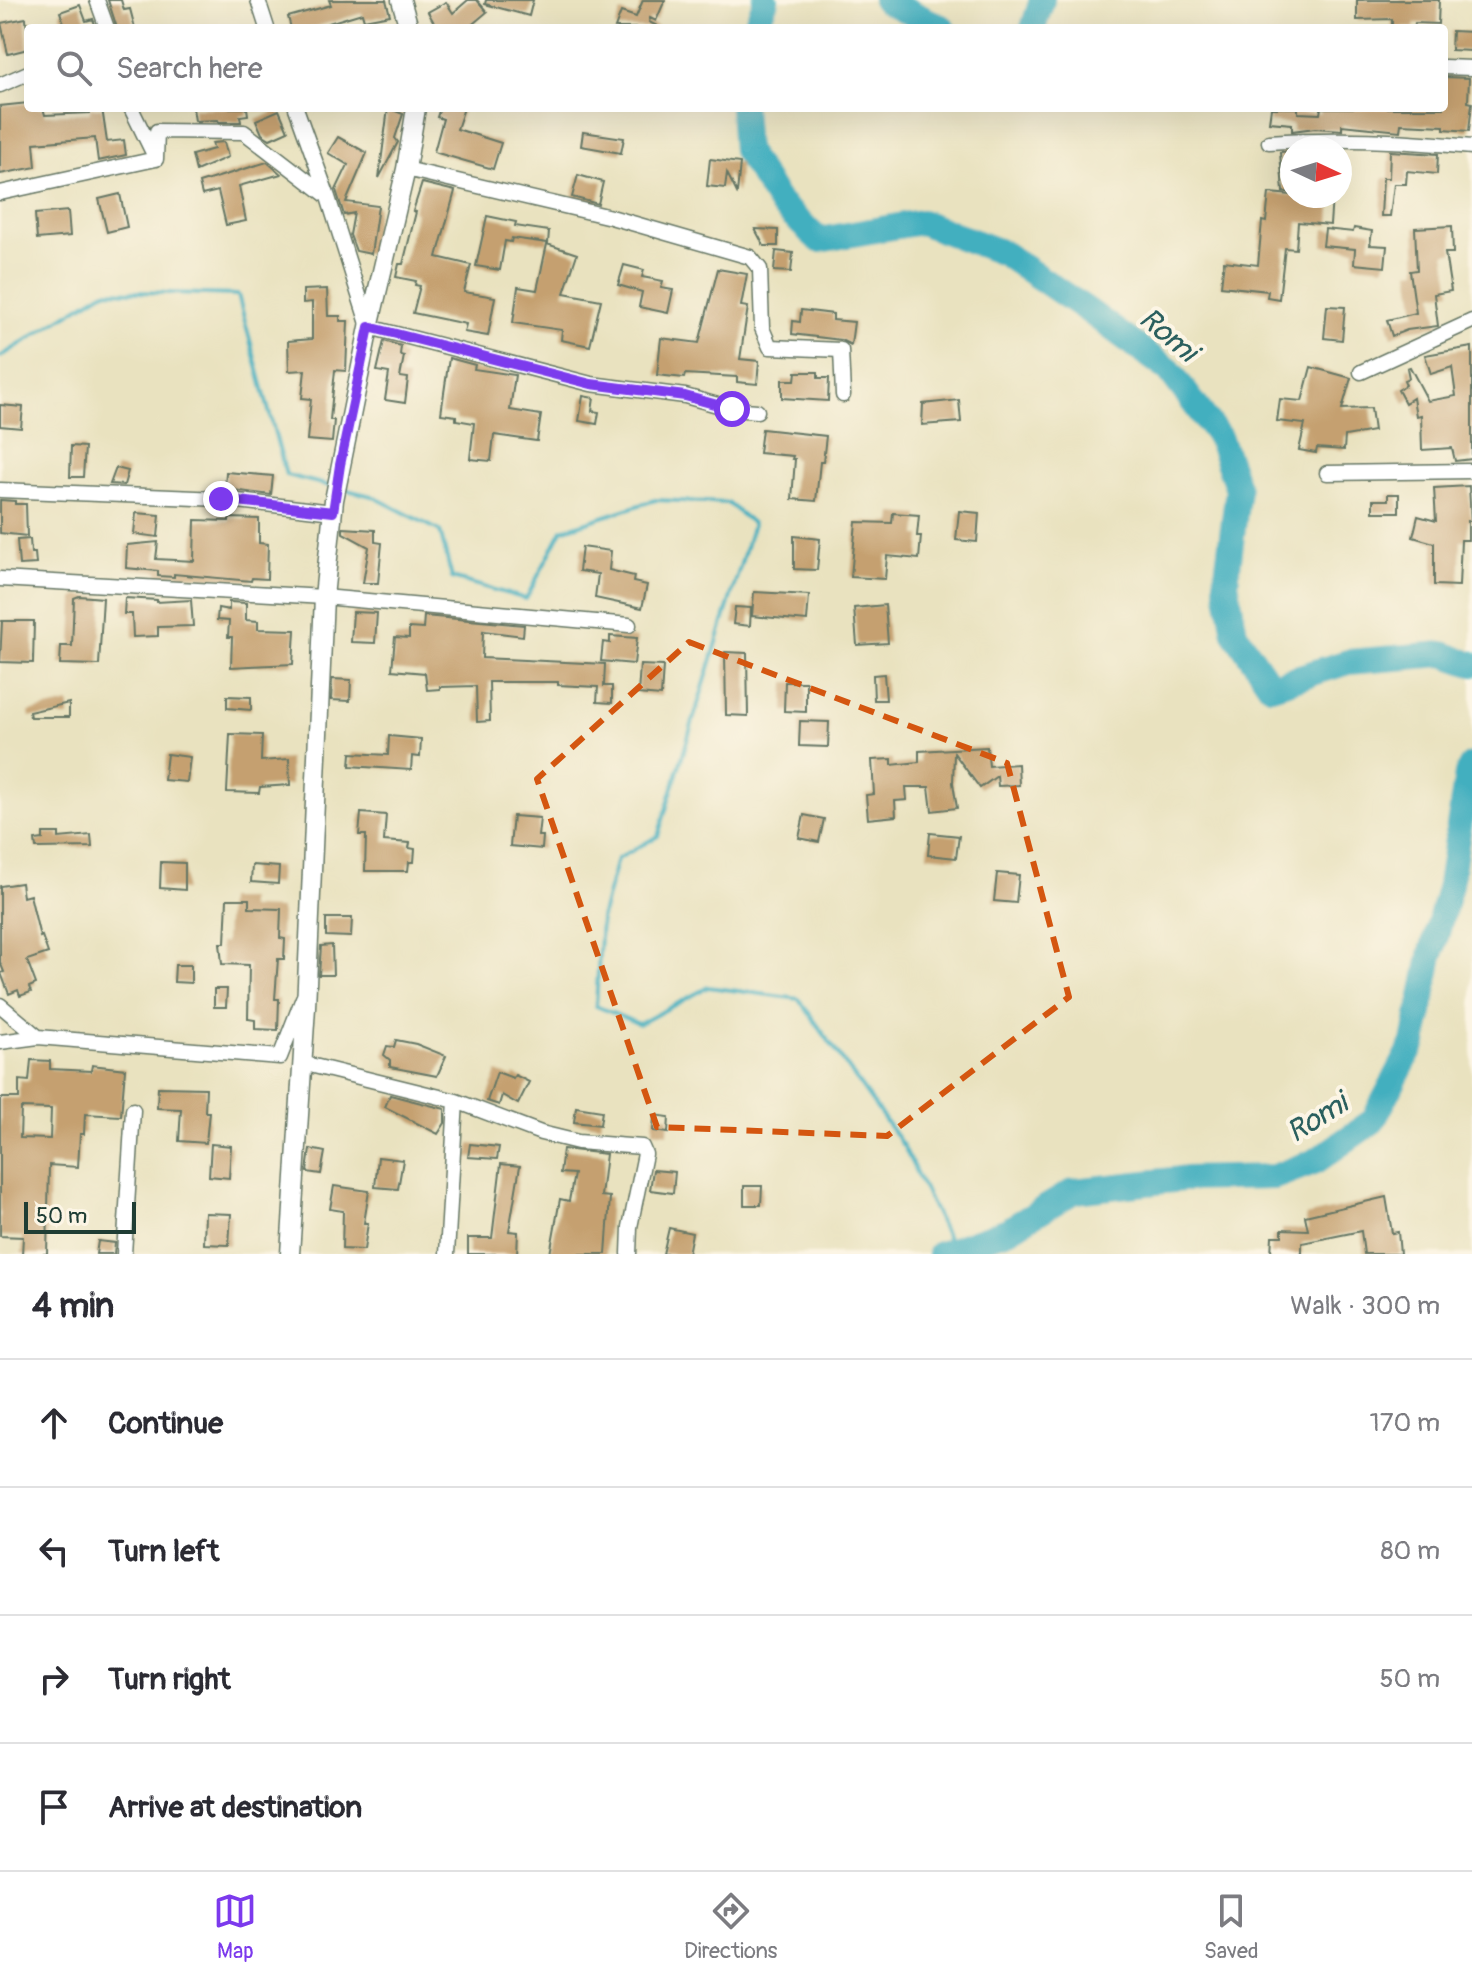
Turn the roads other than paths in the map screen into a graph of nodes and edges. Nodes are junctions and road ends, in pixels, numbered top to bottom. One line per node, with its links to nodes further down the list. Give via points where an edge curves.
1 (97, 0): 4 (street)
2 (258, 0): 5 (street)
3 (401, 0): 6 (street)
4 (106, 24)
5 (266, 24)
6 (408, 24)
7 (1448, 67): 8 (street)
8 (1472, 68)
9 (24, 75): 10 (street)
10 (0, 85)
11 (133, 112): 16 (street)
12 (297, 112): 19 (street)
13 (415, 112): 17 (street)
14 (1269, 142): 15 (street, via 1371,138)
15 (1472, 147)
16 (156, 159): 18 (street); 19 (street, via 157,131 244,132)
17 (406, 169): 21 (street); 23 (street, via 611,217 750,257 760,269 762,328 770,347 841,350)
18 (0, 193)
19 (328, 197): 21 (street)
20 (1472, 321): 22 (street)
21 (369, 327): 24 (street, via 591,384); 28 (street)
22 (1361, 372)
23 (843, 395)
24 (757, 411)
25 (1472, 471): 26 (street)
26 (1327, 473)
27 (0, 490): 28 (street)
28 (333, 506): 30 (street)
29 (0, 579): 30 (street)
30 (324, 597): 31 (street); 32 (street)
31 (629, 625)
32 (306, 991): 34 (street, via 280,1057); 36 (street)
33 (0, 1005): 34 (street)
34 (38, 1037): 35 (street)
35 (0, 1042)
36 (302, 1063): 37 (street); 40 (street)
37 (456, 1101): 41 (street); 42 (street, via 541,1133 642,1147)
38 (133, 1110): 39 (street)
39 (124, 1254)
40 (290, 1254)
41 (447, 1254)
42 (629, 1254)

